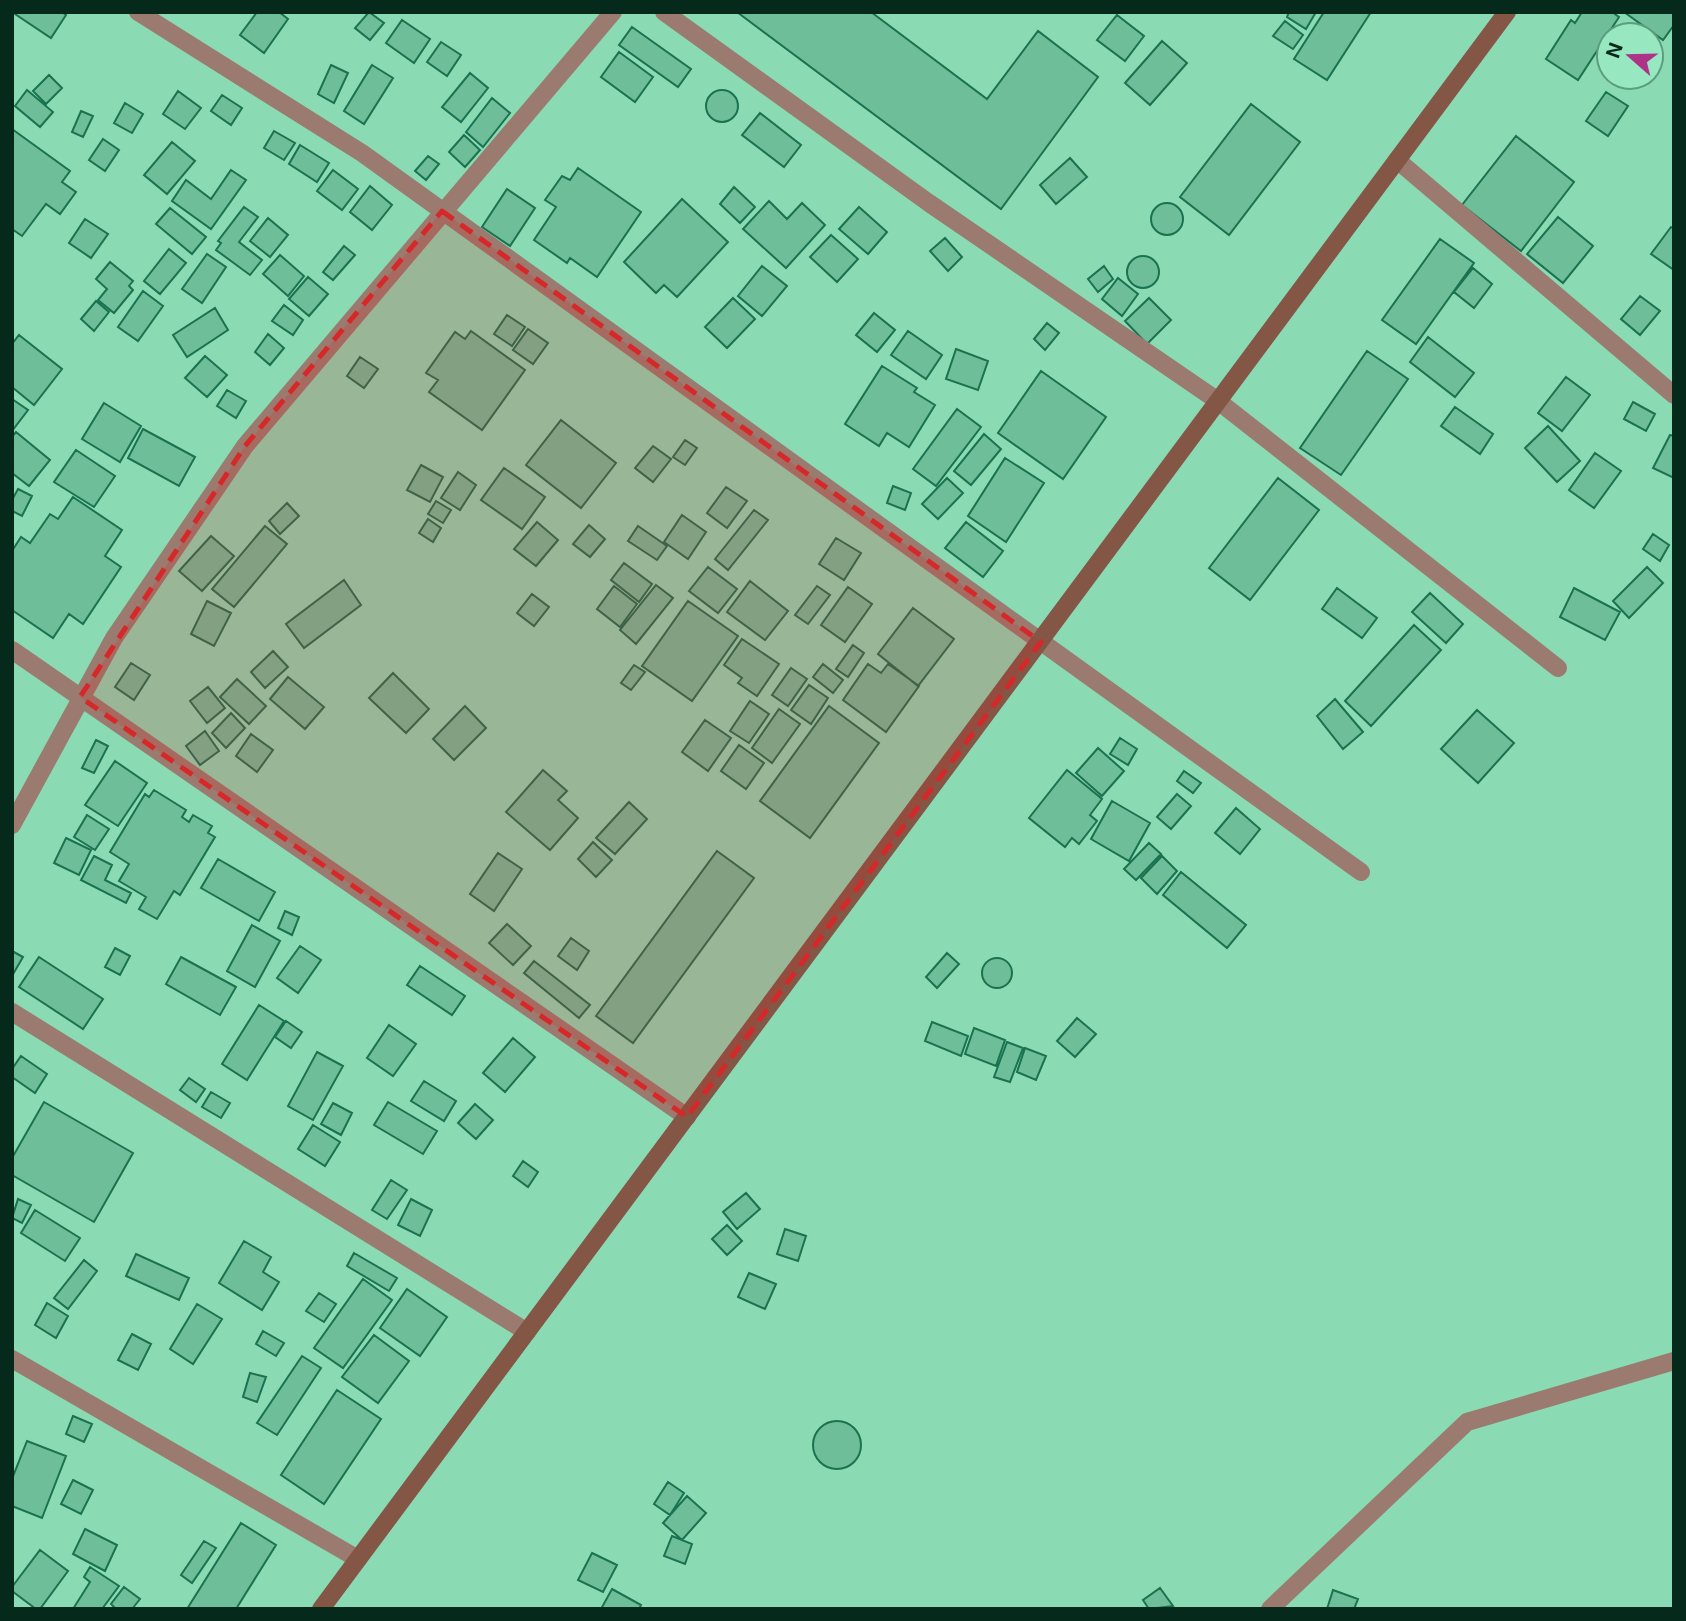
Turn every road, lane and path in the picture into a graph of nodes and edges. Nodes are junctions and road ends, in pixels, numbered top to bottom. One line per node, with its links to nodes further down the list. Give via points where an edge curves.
1 (138, 12): 11 (street, via 362,153)
2 (612, 12): 10 (street, via 245,446 114,638)
3 (664, 12): 7 (street, via 929,203)
4 (1507, 12): 5 (main road)
5 (1396, 160): 6 (street); 7 (main road)
6 (1674, 396)
7 (1218, 401): 9 (street); 13 (main road)
8 (12, 650): 13 (street)
9 (1558, 668)
10 (12, 825)
11 (1361, 872)
12 (12, 1012): 14 (street)
13 (687, 1117): 14 (main road)
14 (527, 1332): 17 (main road)
15 (12, 1359): 17 (street)
16 (1674, 1361): 19 (street, via 1467,1422)
17 (358, 1559): 18 (main road)
18 (321, 1609)
19 (1270, 1609)

